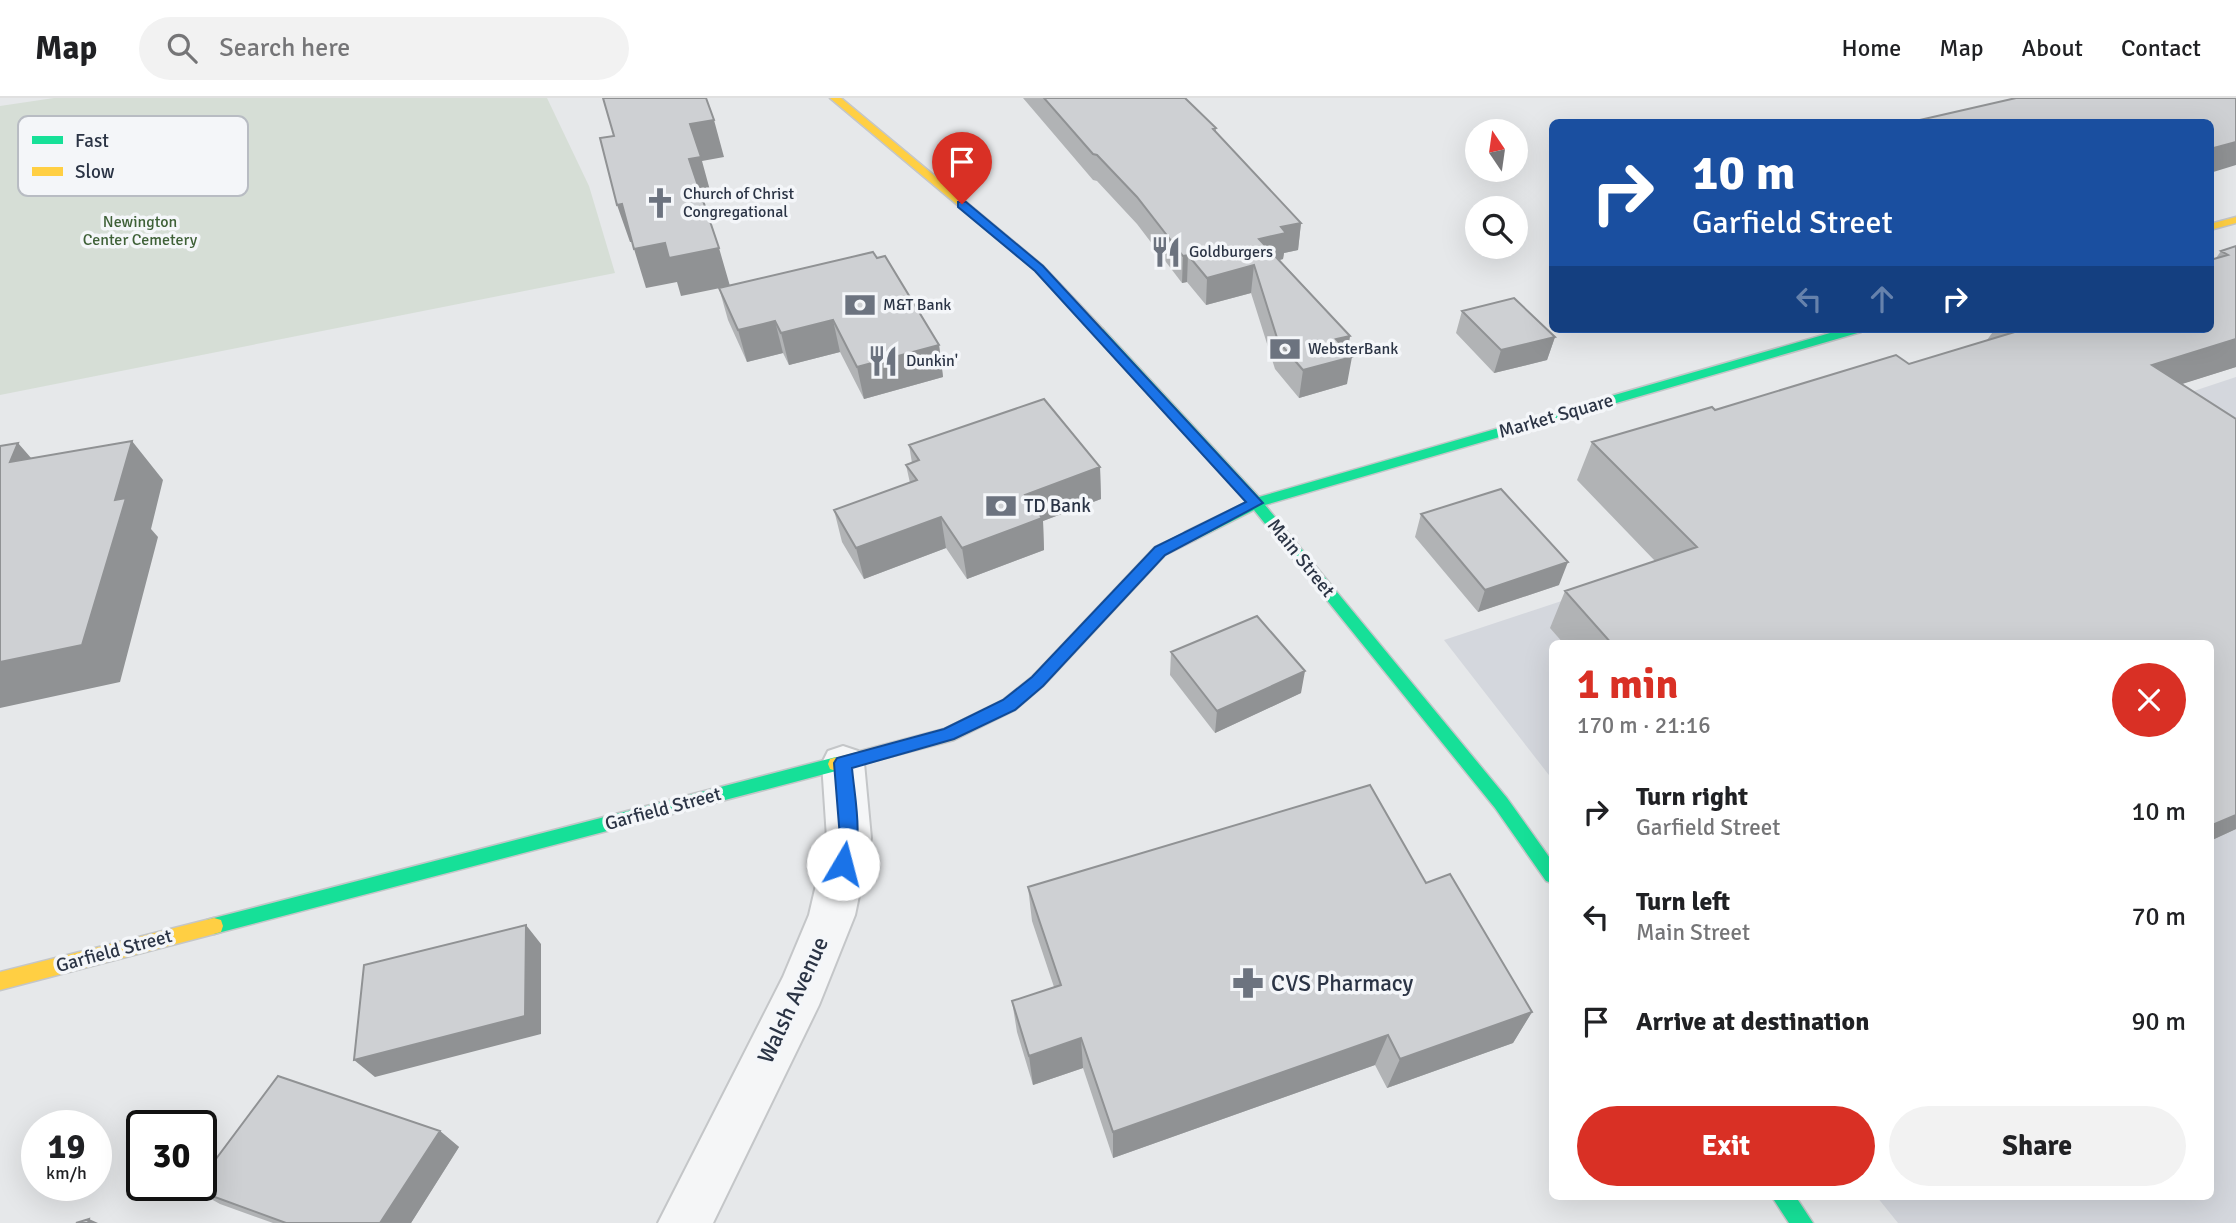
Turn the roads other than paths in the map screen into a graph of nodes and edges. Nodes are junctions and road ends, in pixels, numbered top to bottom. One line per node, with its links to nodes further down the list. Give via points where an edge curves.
1 (835, 98): 5 (street, Main Street, via 1039,268)
2 (2236, 219): 3 (street)
3 (2214, 226)
4 (1843, 333): 5 (street, Market Square)
5 (1256, 503): 6 (street, Garfield Street, via 1160,551 1038,681 1009,705 948,734); 7 (street, Main Street, via 1500,803)
6 (843, 763): 8 (street, Garfield Street); 10 (street, Walsh Avenue, via 849,838 832,915 802,989)
7 (1549, 871)
8 (0, 981)
9 (1785, 1200): 11 (street)
10 (685, 1223)
11 (1802, 1223)

